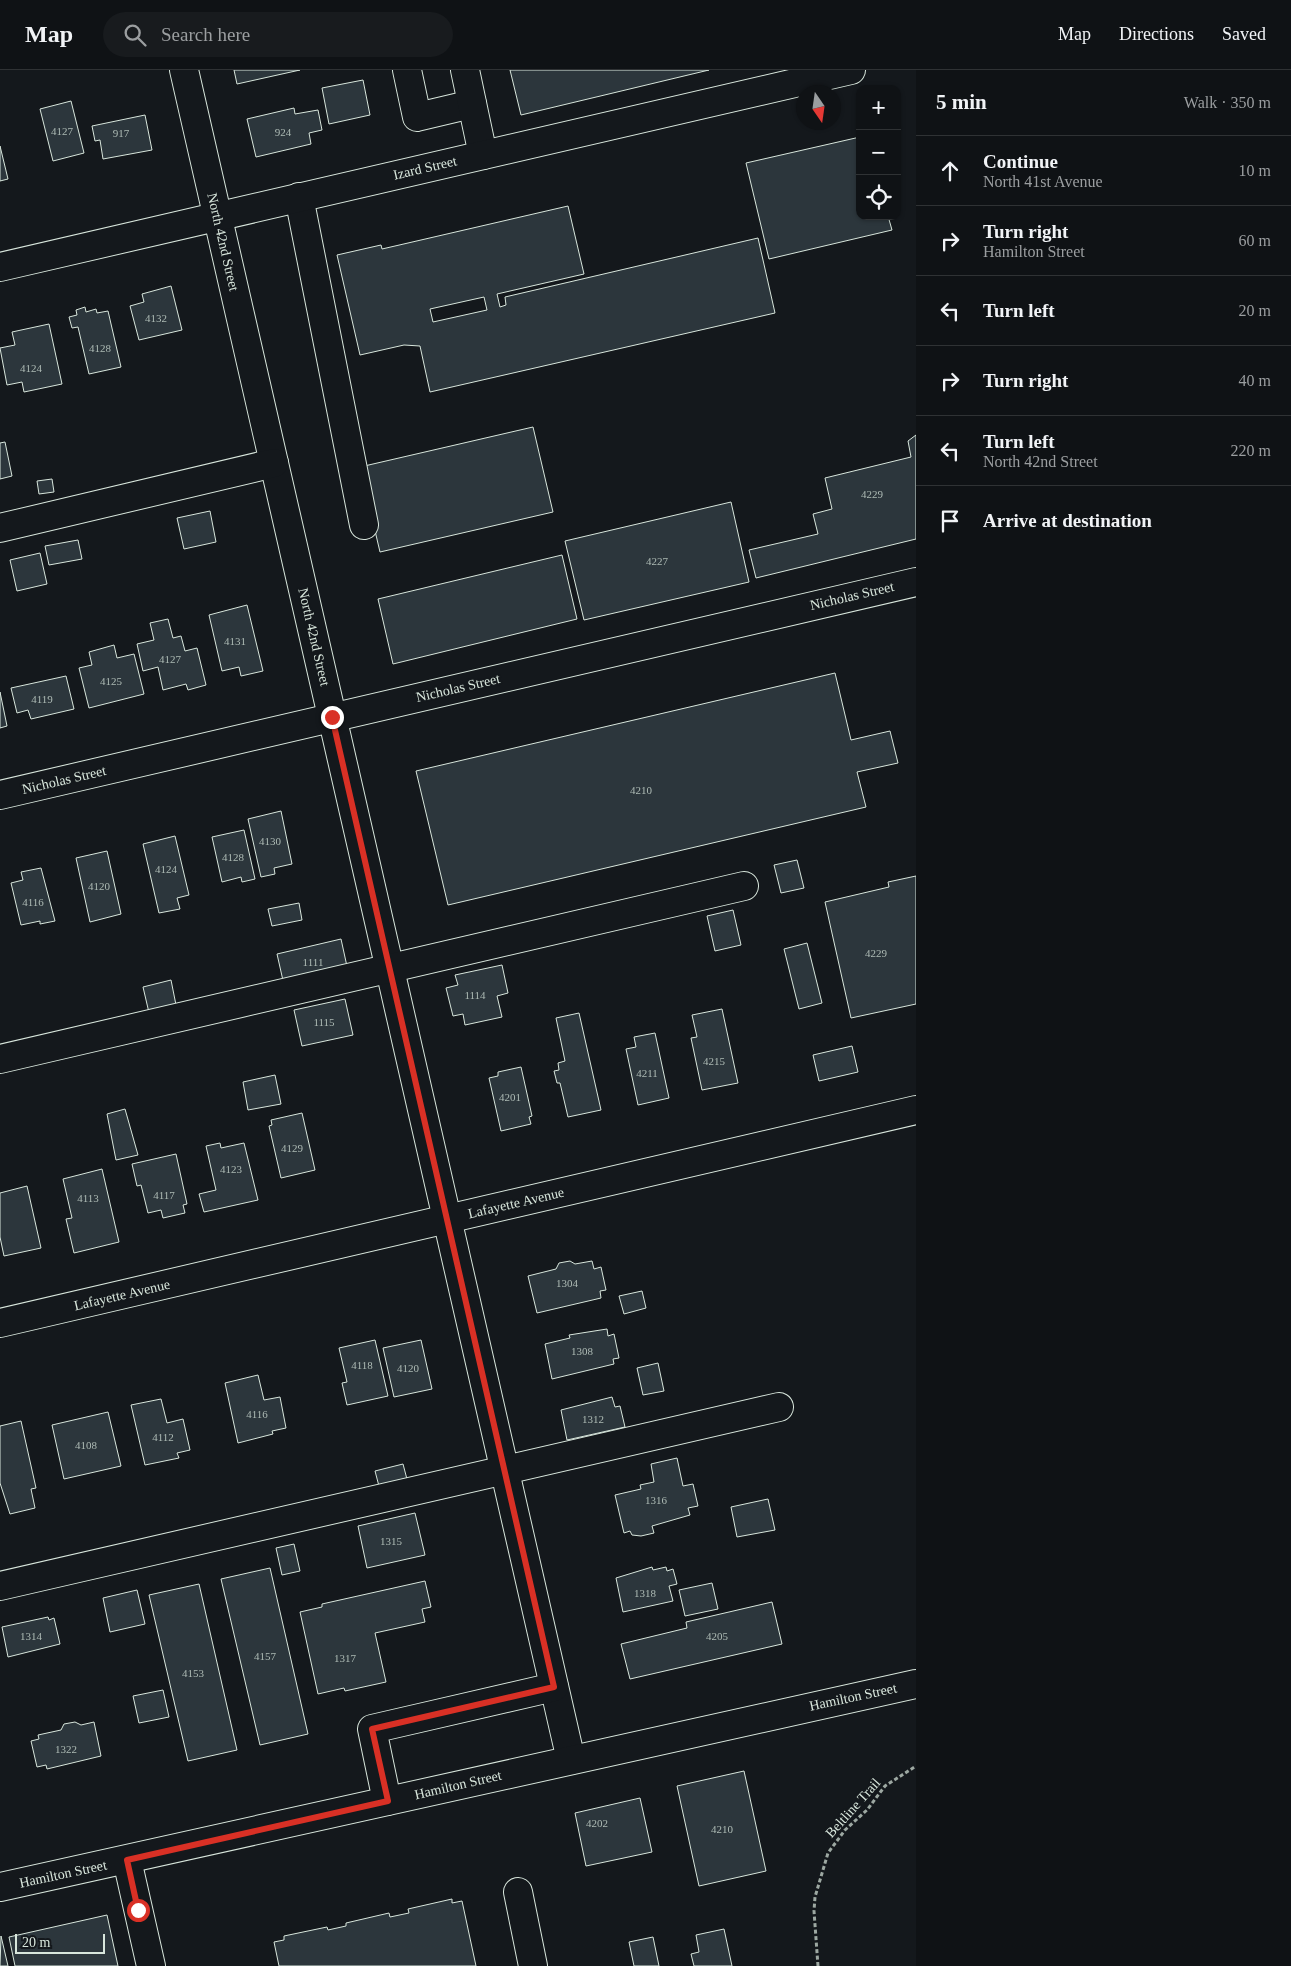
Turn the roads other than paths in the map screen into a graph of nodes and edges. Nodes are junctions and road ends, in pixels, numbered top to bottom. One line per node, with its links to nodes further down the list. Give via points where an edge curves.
1 (184, 70): 8 (street, North 42nd Street)
2 (407, 70): 5 (street, via 417,117)
3 (465, 70): 5 (street)
4 (851, 70): 6 (street, Izard Street)
5 (472, 104): 6 (street)
6 (483, 154): 7 (street, Izard Street)
7 (300, 198): 8 (street, Izard Street); 11 (street)
8 (217, 216): 9 (street, Izard Street); 10 (street, North 42nd Street)
9 (0, 267)
10 (274, 463): 12 (street); 14 (street, North 42nd Street)
11 (364, 525)
12 (0, 528)
13 (916, 582): 14 (street, Nicholas Street)
14 (332, 717): 15 (street, Nicholas Street); 17 (street, North 42nd Street)
15 (0, 795)
16 (744, 886): 17 (street)
17 (390, 970): 18 (street); 20 (street, North 42nd Street)
18 (0, 1059)
19 (916, 1110): 20 (street, Lafayette Avenue)
20 (447, 1219): 21 (street, Lafayette Avenue); 23 (street, North 42nd Street)
21 (0, 1323)
22 (779, 1407): 23 (street)
23 (504, 1471): 24 (street); 26 (street, North 42nd Street)
24 (0, 1586)
25 (916, 1684): 27 (street, Hamilton Street)
26 (554, 1687): 27 (street, North 42nd Street); 28 (street, via 372,1729)
27 (571, 1760): 28 (street, Hamilton Street)
28 (388, 1801): 29 (street, Hamilton Street)
29 (127, 1860): 30 (street, Hamilton Street); 32 (street)
30 (0, 1887)
31 (518, 1892): 33 (street)
32 (151, 1966)
33 (534, 1966)

